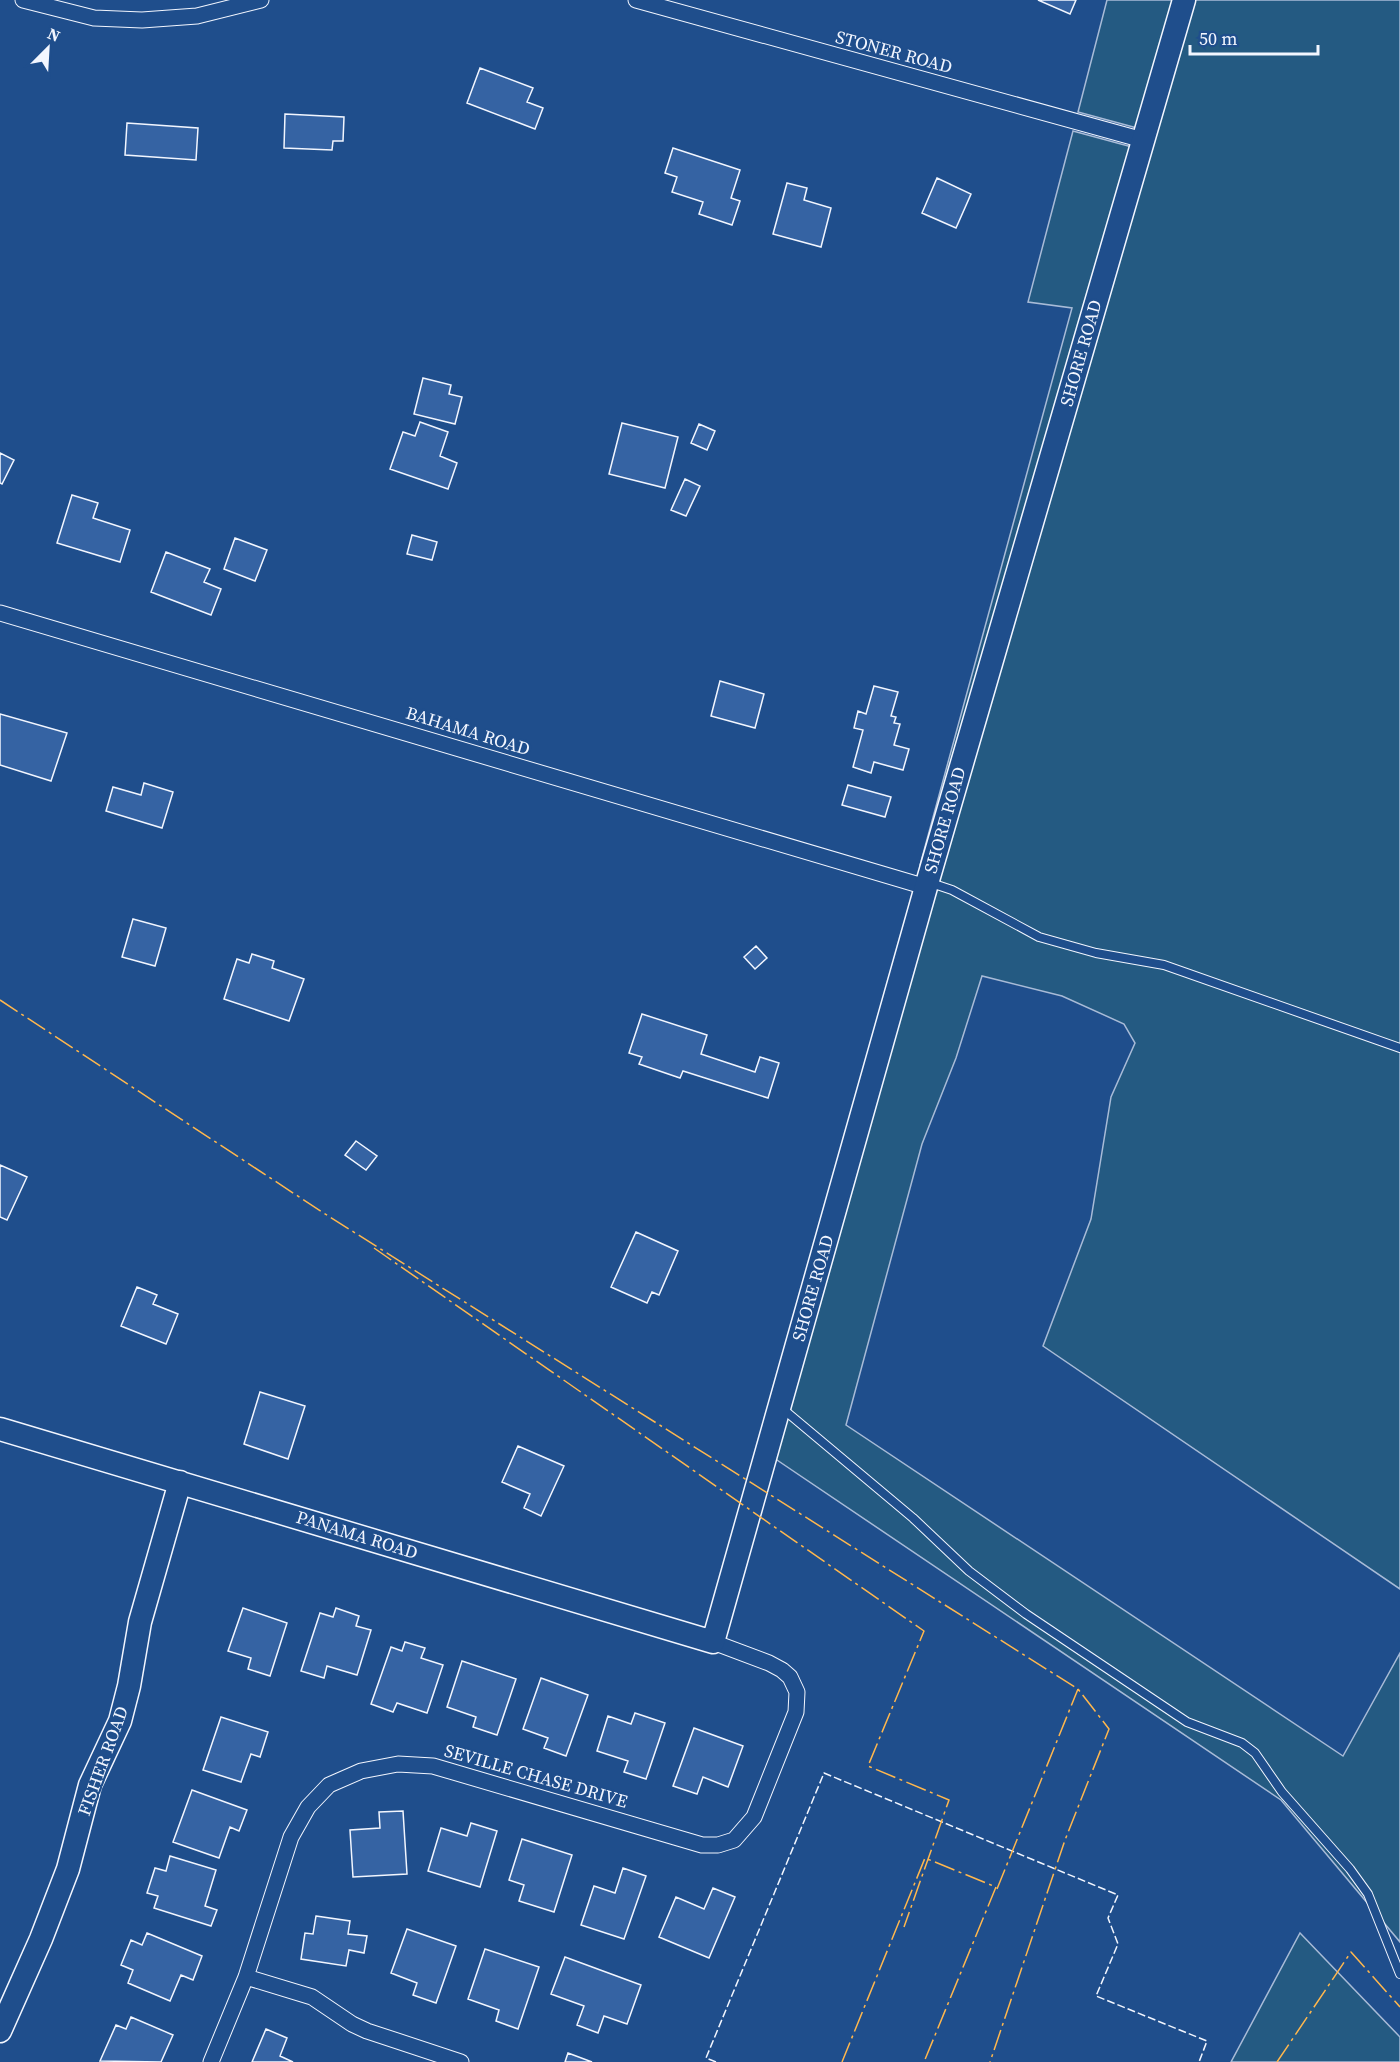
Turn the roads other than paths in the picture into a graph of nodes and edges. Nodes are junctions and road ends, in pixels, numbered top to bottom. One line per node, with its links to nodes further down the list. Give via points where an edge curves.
1 (23, 0): 2 (street, via 94,18 142,20 197,16)
2 (261, 0)
3 (636, 0): 5 (street, STONER ROAD)
4 (1184, 0): 5 (street, SHORE ROAD)
5 (1143, 140): 7 (street, SHORE ROAD)
6 (0, 613): 7 (street, BAHAMA ROAD)
7 (926, 884): 8 (lane, via 952,890 1040,937 1095,953 1164,965); 9 (street, SHORE ROAD)
8 (1400, 1048)
9 (779, 1406): 12 (street, SHORE ROAD); 13 (lane, via 913,1518 969,1571 1026,1614 1187,1722 1242,1743 1255,1753 1282,1792 1368,1894)
10 (0, 1429): 11 (street, PANAMA ROAD)
11 (180, 1482): 12 (street, PANAMA ROAD); 15 (street, FISHER ROAD, via 140,1622 120,1721 90,1785 68,1869 41,1939)
12 (713, 1642): 14 (street, SEVILLE CHASE DRIVE, via 782,1670 797,1692 796,1712 753,1817 734,1840 702,1845 433,1766 398,1764 361,1771 329,1785 308,1807 291,1837)
13 (1400, 1974)
14 (246, 1977): 16 (street, SEVILLE CHASE DRIVE); 17 (street, via 312,1997 367,2031)
15 (0, 2031)
16 (211, 2062)
17 (462, 2062)

